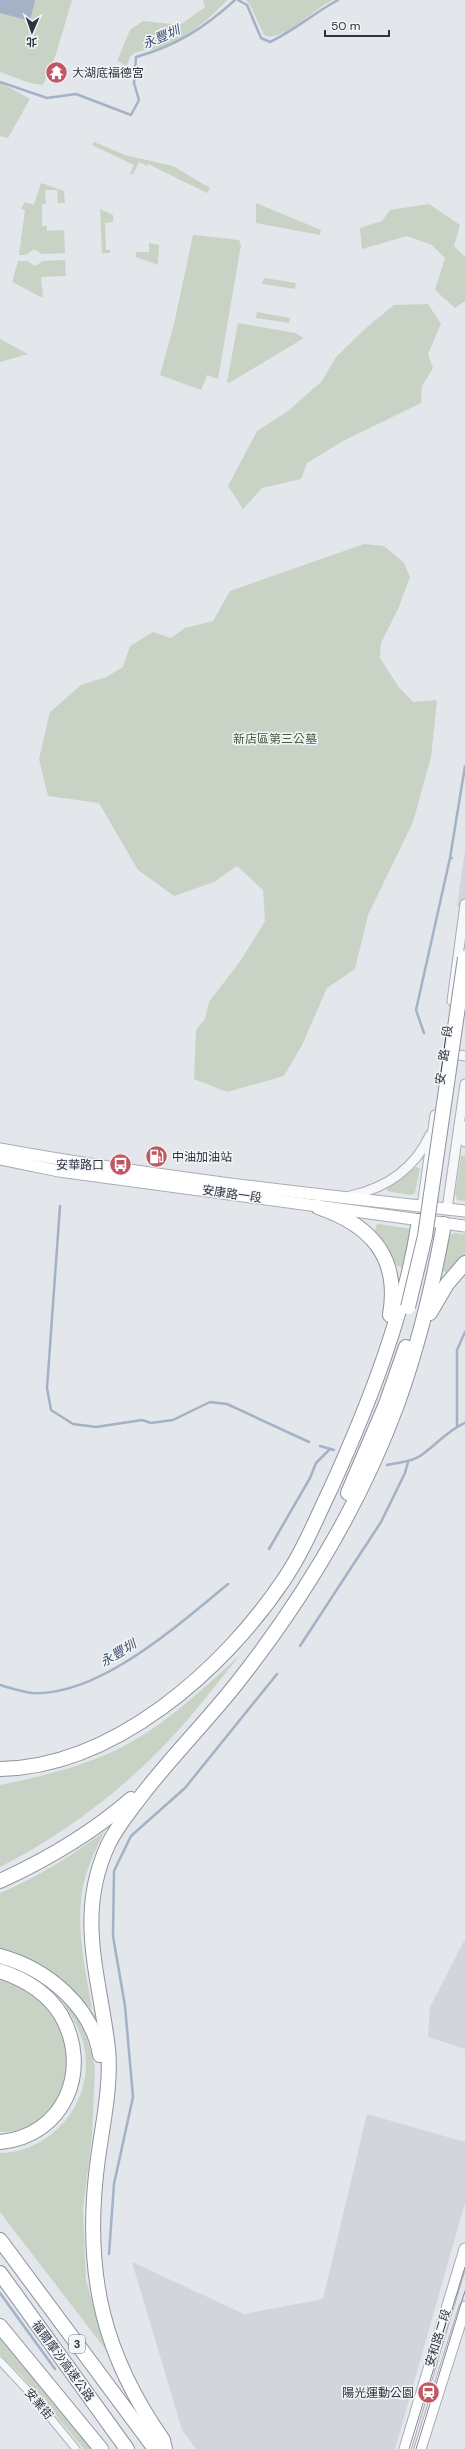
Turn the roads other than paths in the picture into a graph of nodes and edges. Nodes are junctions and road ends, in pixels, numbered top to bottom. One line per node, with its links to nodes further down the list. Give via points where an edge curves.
1 (465, 904): 4 (street, 安一路一段)
2 (465, 958): 21 (highway, bridge, via 425,1236)
3 (465, 1019): 21 (highway, via 434,1229)
4 (445, 1053): 5 (street); 8 (street, 安一路一段)
5 (465, 1056)
6 (465, 1084): 7 (street, 安一路一段)
7 (460, 1118): 9 (street); 15 (street, 安一路一段)
8 (434, 1127): 12 (street, via 420,1155 399,1176 369,1192); 13 (street, 安一路一段)
9 (465, 1142)
10 (0, 1149): 12 (main road, 安康路一段, via 67,1161)
11 (0, 1159): 14 (main road, 安康路一段, via 58,1171)
12 (348, 1197): 13 (main road, 安康路一段)
13 (422, 1206): 15 (main road, 安康路一段); 17 (main road)
14 (318, 1207): 17 (main road, 安康路一段); 23 (highway, via 334,1212 358,1225 377,1243 387,1262 392,1281 392,1300)
15 (447, 1209): 16 (main road, 安康路一段); 18 (main road)
16 (465, 1211)
17 (419, 1221): 18 (main road, 安康路一段); 23 (highway, via 403,1292)
18 (444, 1224): 19 (main road, 安康路一段); 22 (highway)
19 (465, 1226)
20 (465, 1264): 22 (highway, via 435,1302)
21 (412, 1308): 24 (highway, via 383,1390 348,1471 302,1561); 25 (highway, via 404,1353 386,1404 340,1509 310,1567)
22 (418, 1339): 25 (highway, via 400,1397 383,1439 344,1521)
23 (380, 1368): 24 (highway, via 342,1463)
24 (284, 1579): 26 (highway, via 236,1642 184,1690 123,1732 88,1749)
25 (302, 1593): 29 (highway, via 238,1682)
26 (38, 1766): 27 (highway); 28 (highway)
27 (0, 1769)
28 (0, 1774)
29 (156, 1777): 30 (highway, via 106,1821 72,1844); 33 (highway, via 125,1816 108,1844 99,1868 94,1894 91,1936 108,2051)
30 (0, 1881)
31 (0, 1956): 33 (highway, via 36,1972 72,1997 97,2040)
32 (0, 1971): 34 (highway, via 30,1984 48,1999 60,2014 71,2036 74,2059 73,2080 56,2115 37,2132)
33 (106, 2095): 47 (highway, via 93,2210 96,2281 118,2363 128,2386 163,2440)
34 (0, 2142)
35 (0, 2240): 46 (highway, 福爾摩沙高速公路 / 3)
36 (465, 2250): 48 (main road, 安和路二段)
37 (0, 2273): 45 (highway, 福爾摩沙高速公路 / 3)
38 (465, 2307): 49 (main road, 安和路二段)
39 (0, 2318): 41 (highway)
40 (0, 2326): 41 (highway)
41 (25, 2354): 44 (highway)
42 (0, 2361): 43 (street, 安業街, via 32,2394)
43 (76, 2449)
44 (101, 2449)
45 (127, 2449)
46 (155, 2449)
47 (165, 2449)
48 (405, 2449)
49 (420, 2449)

